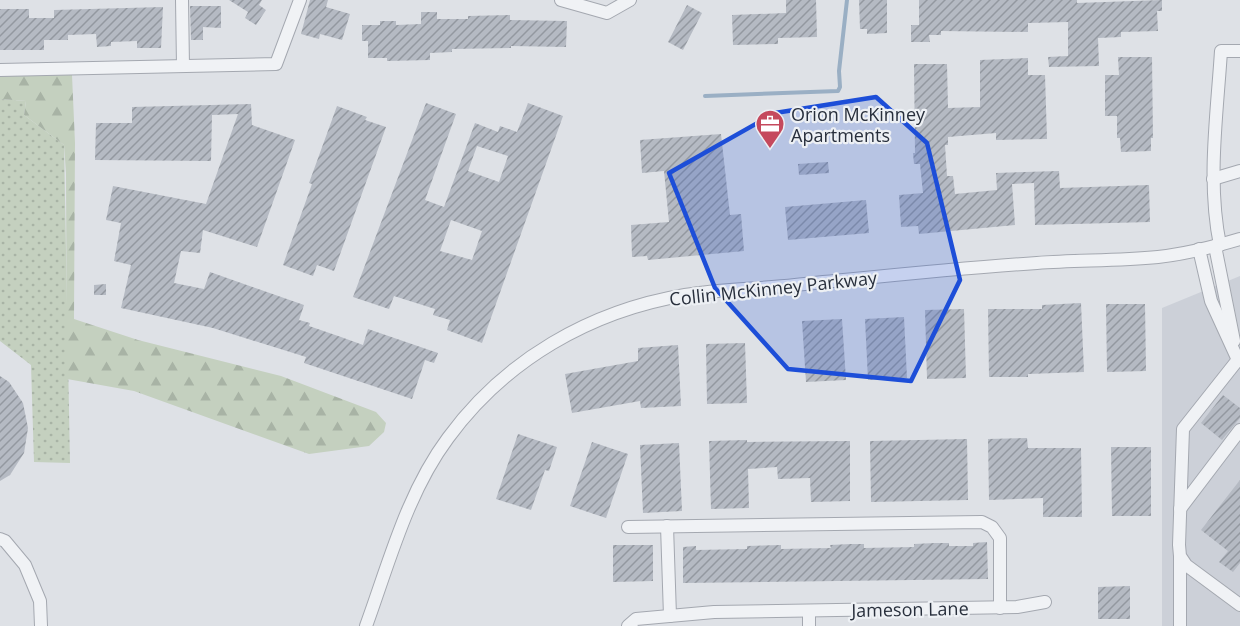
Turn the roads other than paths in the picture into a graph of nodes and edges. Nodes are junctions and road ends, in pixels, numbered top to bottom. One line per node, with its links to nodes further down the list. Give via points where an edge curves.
1 (182, 0): 6 (street)
2 (300, 0): 6 (street, via 276,64)
3 (561, 0): 4 (street, via 607,13)
4 (630, 0)
5 (1240, 51): 9 (street, via 1221,51)
6 (183, 66): 7 (street)
7 (0, 70)
8 (1240, 171): 9 (street)
9 (1212, 179): 11 (street)
10 (1240, 239): 11 (street, Collin McKinney Parkway)
11 (1218, 245): 12 (street, Collin McKinney Parkway); 13 (street)
12 (1198, 249): 13 (street, via 1211,301); 28 (street, Collin McKinney Parkway, via 1160,256 1000,266 689,295 641,305 586,324 510,372 448,438 409,510)
13 (1239, 359): 15 (street, via 1183,429)
14 (1240, 430): 15 (street)
15 (1180, 509): 19 (street)
16 (667, 526): 17 (street); 22 (street, via 982,522 1000,538); 25 (street)
17 (628, 527)
18 (0, 539): 27 (street, via 25,565 40,601)
19 (1180, 556): 21 (street, via 1186,565); 31 (street)
20 (1045, 602): 22 (street, Jameson Lane)
21 (1240, 605)
22 (1000, 608): 23 (street, Jameson Lane)
23 (809, 611): 24 (street, Jameson Lane); 30 (street)
24 (714, 612): 25 (street, Jameson Lane); 29 (street)
25 (670, 616): 26 (street, Jameson Lane)
26 (630, 624)
27 (41, 626)
28 (366, 626)
29 (714, 626)
30 (809, 626)
31 (1180, 626)

